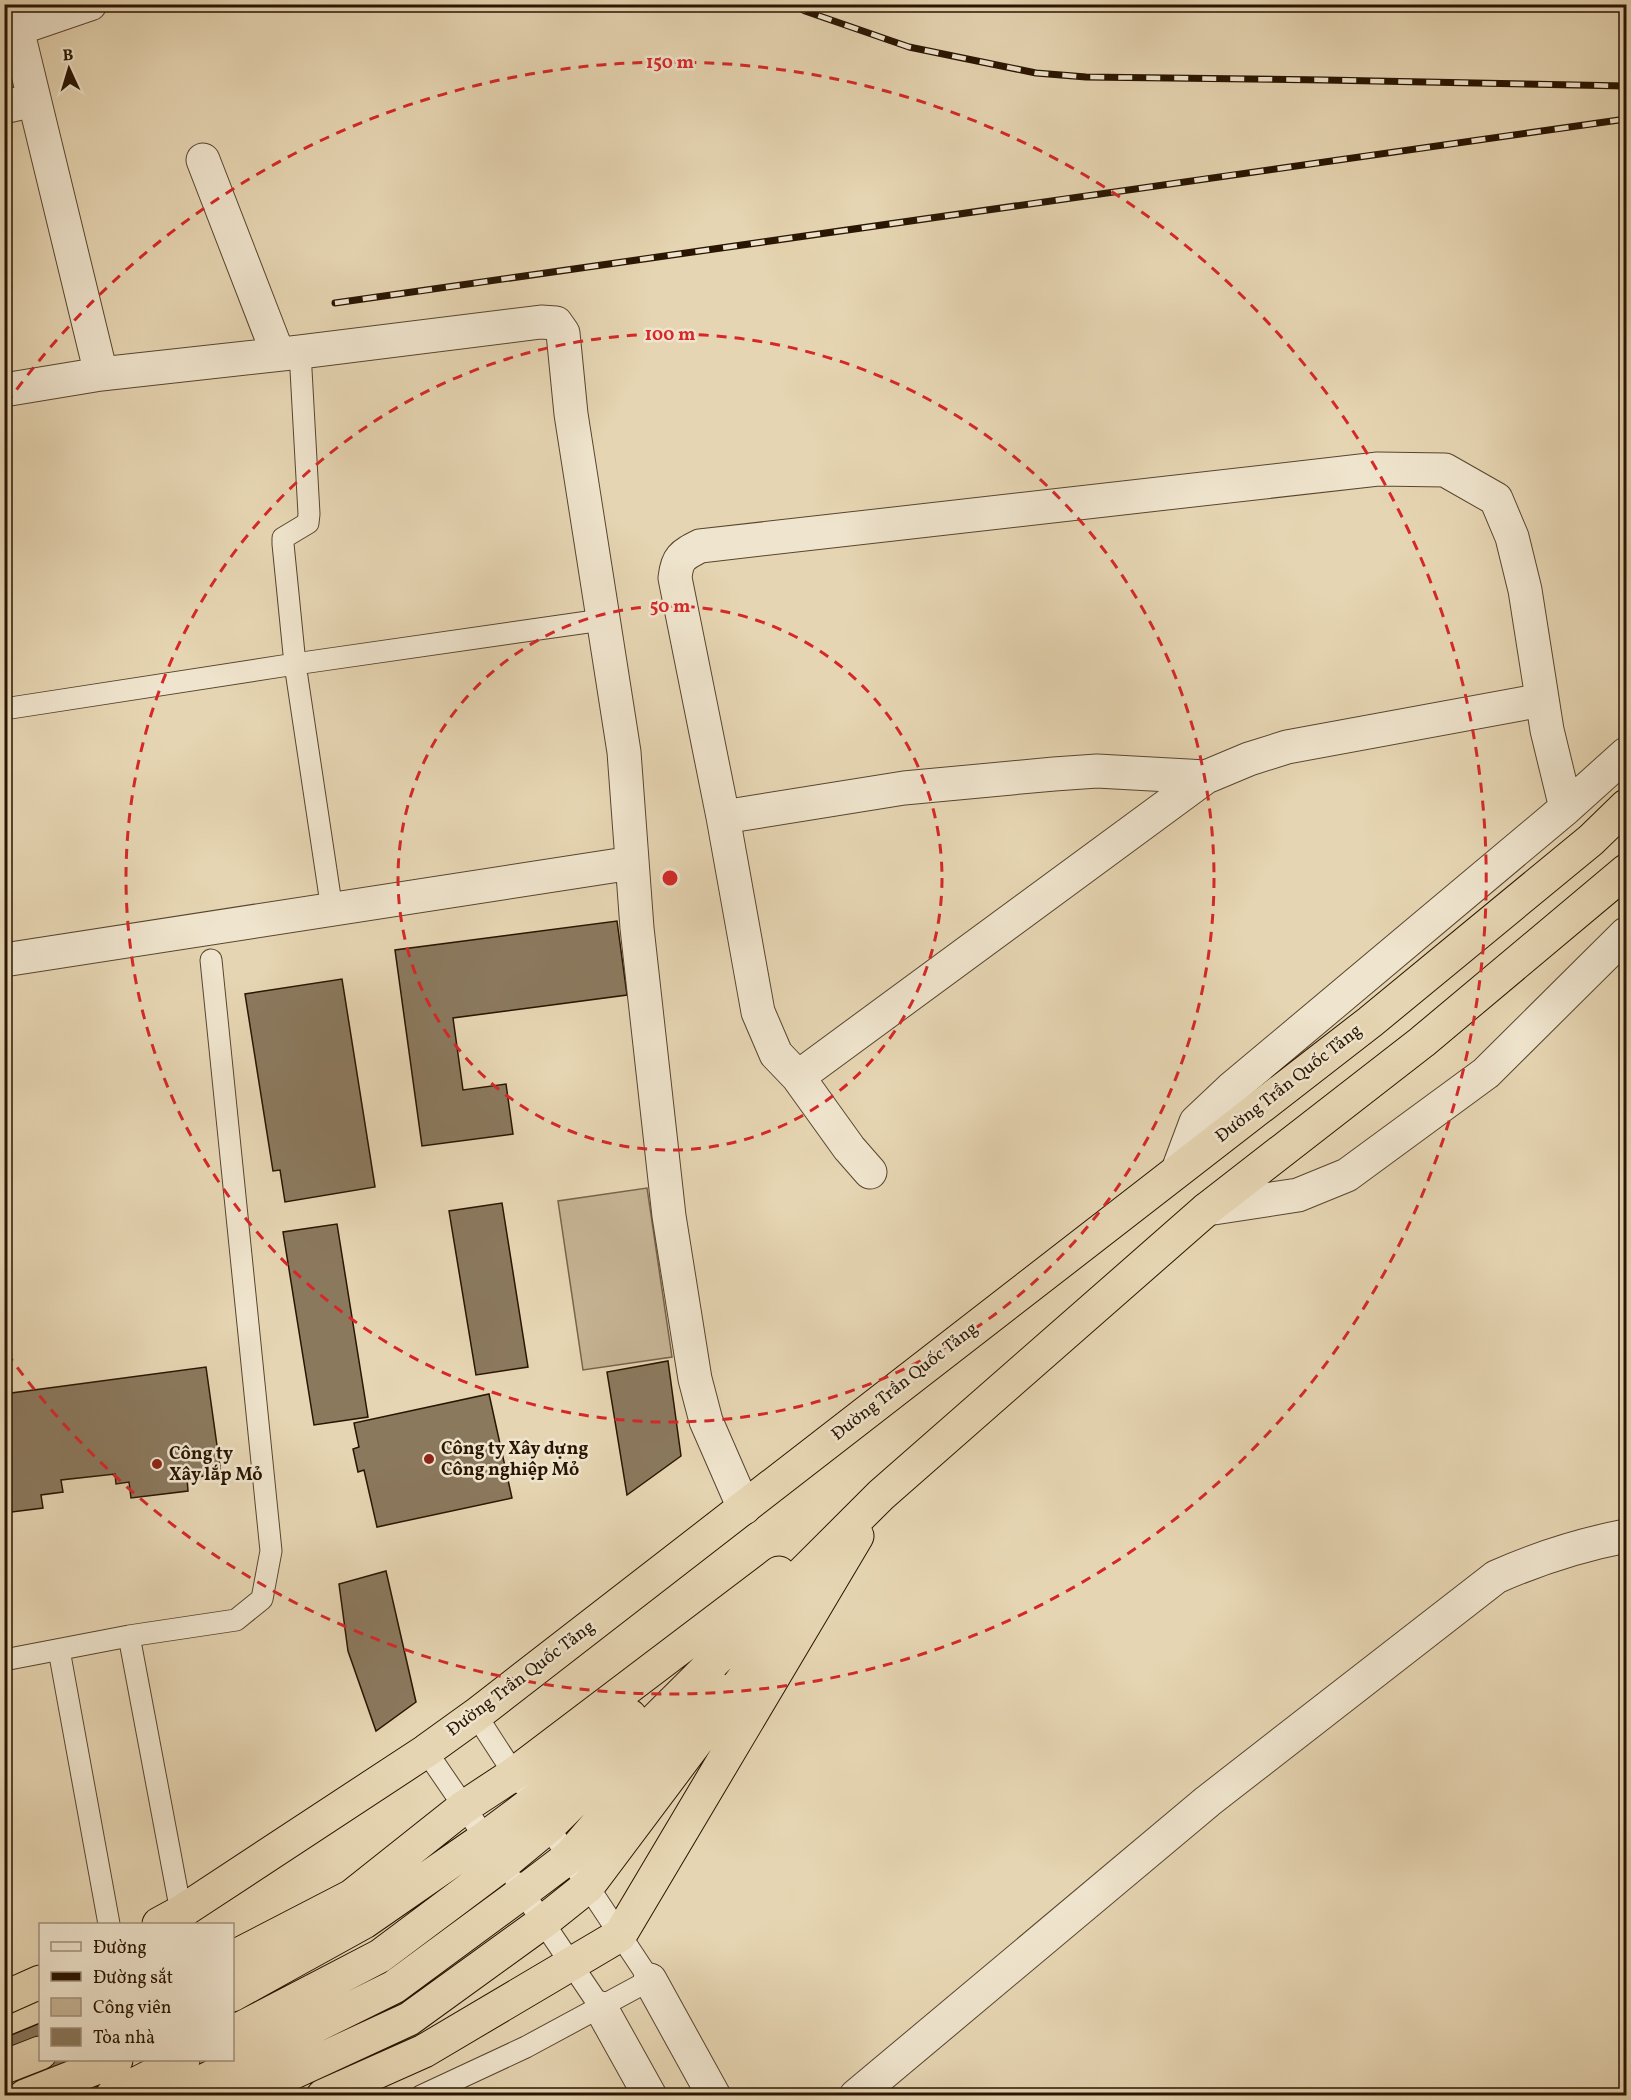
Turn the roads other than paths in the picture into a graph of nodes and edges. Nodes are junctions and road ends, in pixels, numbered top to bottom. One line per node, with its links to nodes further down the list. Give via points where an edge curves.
1 (90, 4): 2 (street)
2 (14, 16): 3 (street)
3 (19, 104): 6 (street)
4 (203, 160): 5 (street)
5 (289, 353): 6 (street); 8 (street, via 556,323 563,333 571,414); 9 (lane, via 309,514 308,523 283,538)
6 (101, 374): 7 (street)
7 (4, 390)
8 (603, 620): 9 (lane); 17 (street, via 624,752)
9 (296, 664): 11 (lane); 19 (lane)
10 (1542, 700): 13 (street, via 1287,747); 15 (street); 16 (street, via 1525,590 1512,537 1496,499 1445,470 1378,469 700,546 677,563 675,578)
11 (4, 709)
12 (1626, 754): 15 (street)
13 (1206, 777): 16 (street, via 1097,771 1054,774 904,788); 23 (street)
14 (1626, 806): 24 (highway, Đường Trần Quốc Tảng, via 1591,840 1370,1022)
15 (1566, 808): 24 (street, via 1231,1089 1196,1122)
16 (723, 817): 23 (street, via 758,1012 776,1054)
17 (632, 863): 19 (street); 28 (street, via 669,1216 695,1379 706,1421)
18 (1626, 871): 26 (highway, via 1422,1042)
19 (333, 910): 21 (street)
20 (1626, 934): 26 (street, via 1486,1073 1347,1175 1298,1195)
21 (4, 960)
22 (211, 960): 30 (lane, via 271,1551 262,1599 236,1620)
23 (798, 1077): 25 (street)
24 (1178, 1170): 28 (highway, Đường Trần Quốc Tảng)
25 (870, 1172)
26 (1207, 1209): 27 (highway)
27 (881, 1495): 35 (highway); 37 (highway); 39 (highway); 40 (highway); 45 (highway)
28 (744, 1508): 33 (highway, Đường Trần Quốc Tảng)
29 (1626, 1536): 66 (street, via 1535,1560 1496,1577 1208,1801)
30 (129, 1636): 31 (lane); 42 (lane)
31 (59, 1650): 32 (lane); 44 (lane)
32 (4, 1660)
33 (476, 1715): 34 (highway, Đường Trần Quốc Tảng); 35 (lane)
34 (426, 1751): 36 (lane); 42 (highway, Đường Trần Quốc Tảng)
35 (514, 1774): 36 (highway); 37 (lane)
36 (464, 1807): 38 (lane); 46 (highway, via 352,1896)
37 (541, 1814): 38 (highway); 39 (lane)
38 (494, 1851): 41 (lane); 50 (highway); 53 (highway, via 380,1956)
39 (569, 1857): 40 (lane); 41 (highway)
40 (588, 1886): 43 (highway); 45 (lane)
41 (523, 1892): 43 (lane); 60 (highway, via 394,1987)
42 (170, 1918)
43 (543, 1922): 47 (lane); 61 (highway, via 409,2019)
44 (109, 1923)
45 (620, 1935): 47 (highway); 48 (lane)
46 (234, 1957)
47 (571, 1964): 52 (lane); 62 (highway, via 424,2051)
48 (650, 1980): 52 (lane); 65 (street)
49 (39, 1982): 51 (highway)
50 (234, 1994)
51 (4, 1998)
52 (602, 2008): 63 (lane); 64 (street)
53 (234, 2032)
54 (39, 2052): 57 (highway)
55 (113, 2061): 58 (highway)
56 (181, 2061): 59 (highway)
57 (4, 2067)
58 (25, 2096)
59 (112, 2096)
60 (172, 2096)
61 (242, 2096)
62 (323, 2096)
63 (421, 2096)
64 (650, 2096)
65 (714, 2096)
66 (856, 2096)

